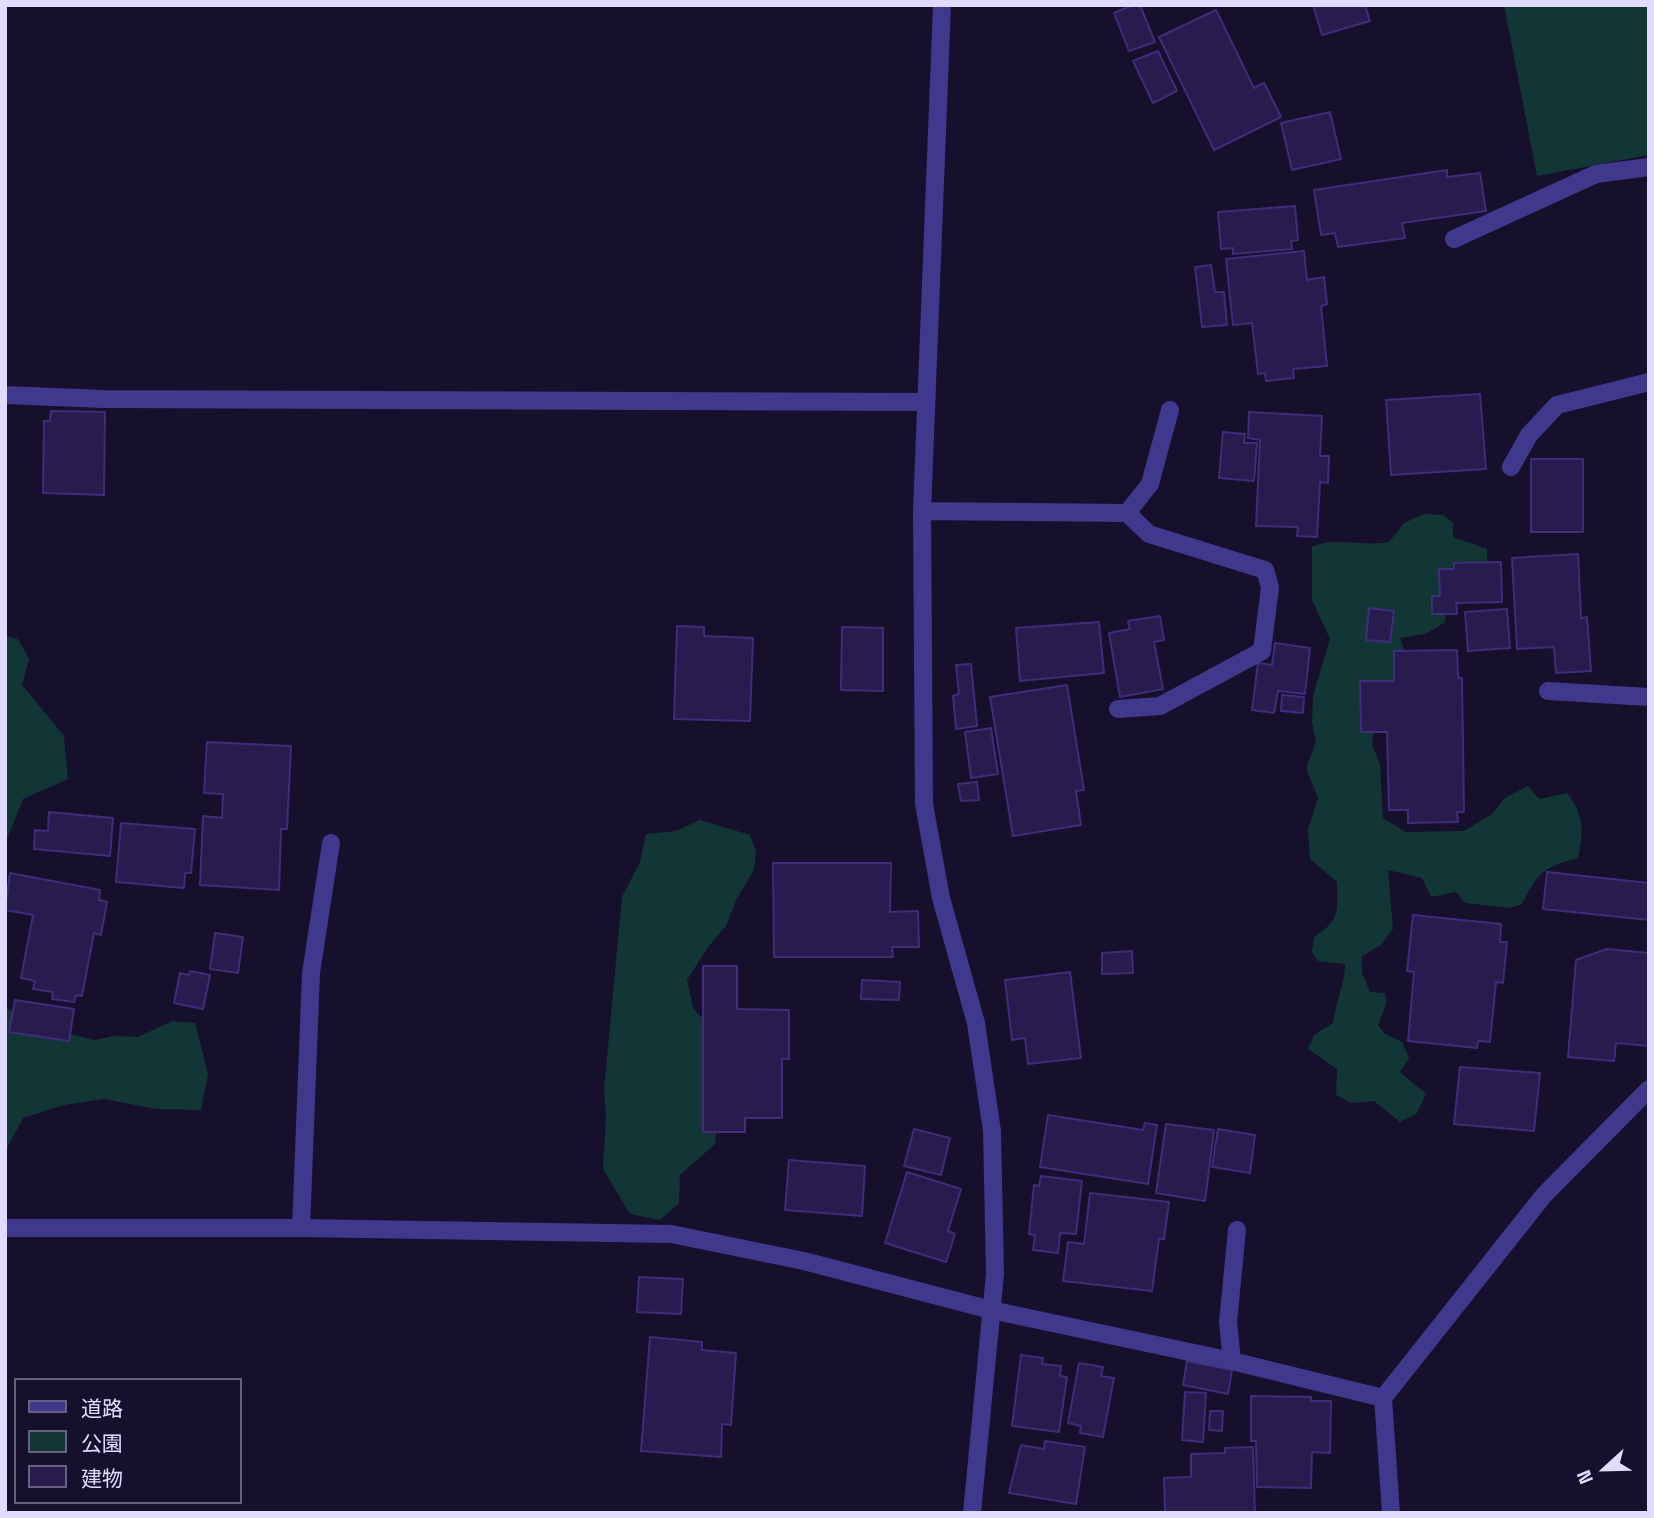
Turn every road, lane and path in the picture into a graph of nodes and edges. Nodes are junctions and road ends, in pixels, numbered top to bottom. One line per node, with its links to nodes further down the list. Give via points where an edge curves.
1 (943, 5): 6 (street)
2 (1649, 167): 3 (street, via 1595,174)
3 (1454, 239)
4 (1649, 382): 8 (street, via 1557,405 1529,435)
5 (5, 395): 6 (street)
6 (926, 402): 9 (street)
7 (1170, 410): 10 (street, via 1150,484)
8 (1511, 467)
9 (922, 512): 10 (street); 19 (street, via 924,804 941,898 976,1023 992,1131 995,1274)
10 (1127, 513): 13 (street, via 1149,534 1265,570 1270,587 1262,651 1160,706)
11 (1548, 691): 12 (street)
12 (1649, 696)
13 (1118, 709)
14 (331, 843): 17 (street, via 311,973)
15 (1649, 1089): 21 (street, via 1544,1195)
16 (5, 1228): 17 (street)
17 (301, 1228): 19 (street, via 671,1234 804,1261)
18 (1237, 1230): 20 (street, via 1228,1322)
19 (991, 1310): 20 (street); 22 (street)
20 (1232, 1361): 21 (street)
21 (1383, 1398): 23 (street)
22 (972, 1513)
23 (1391, 1513)

